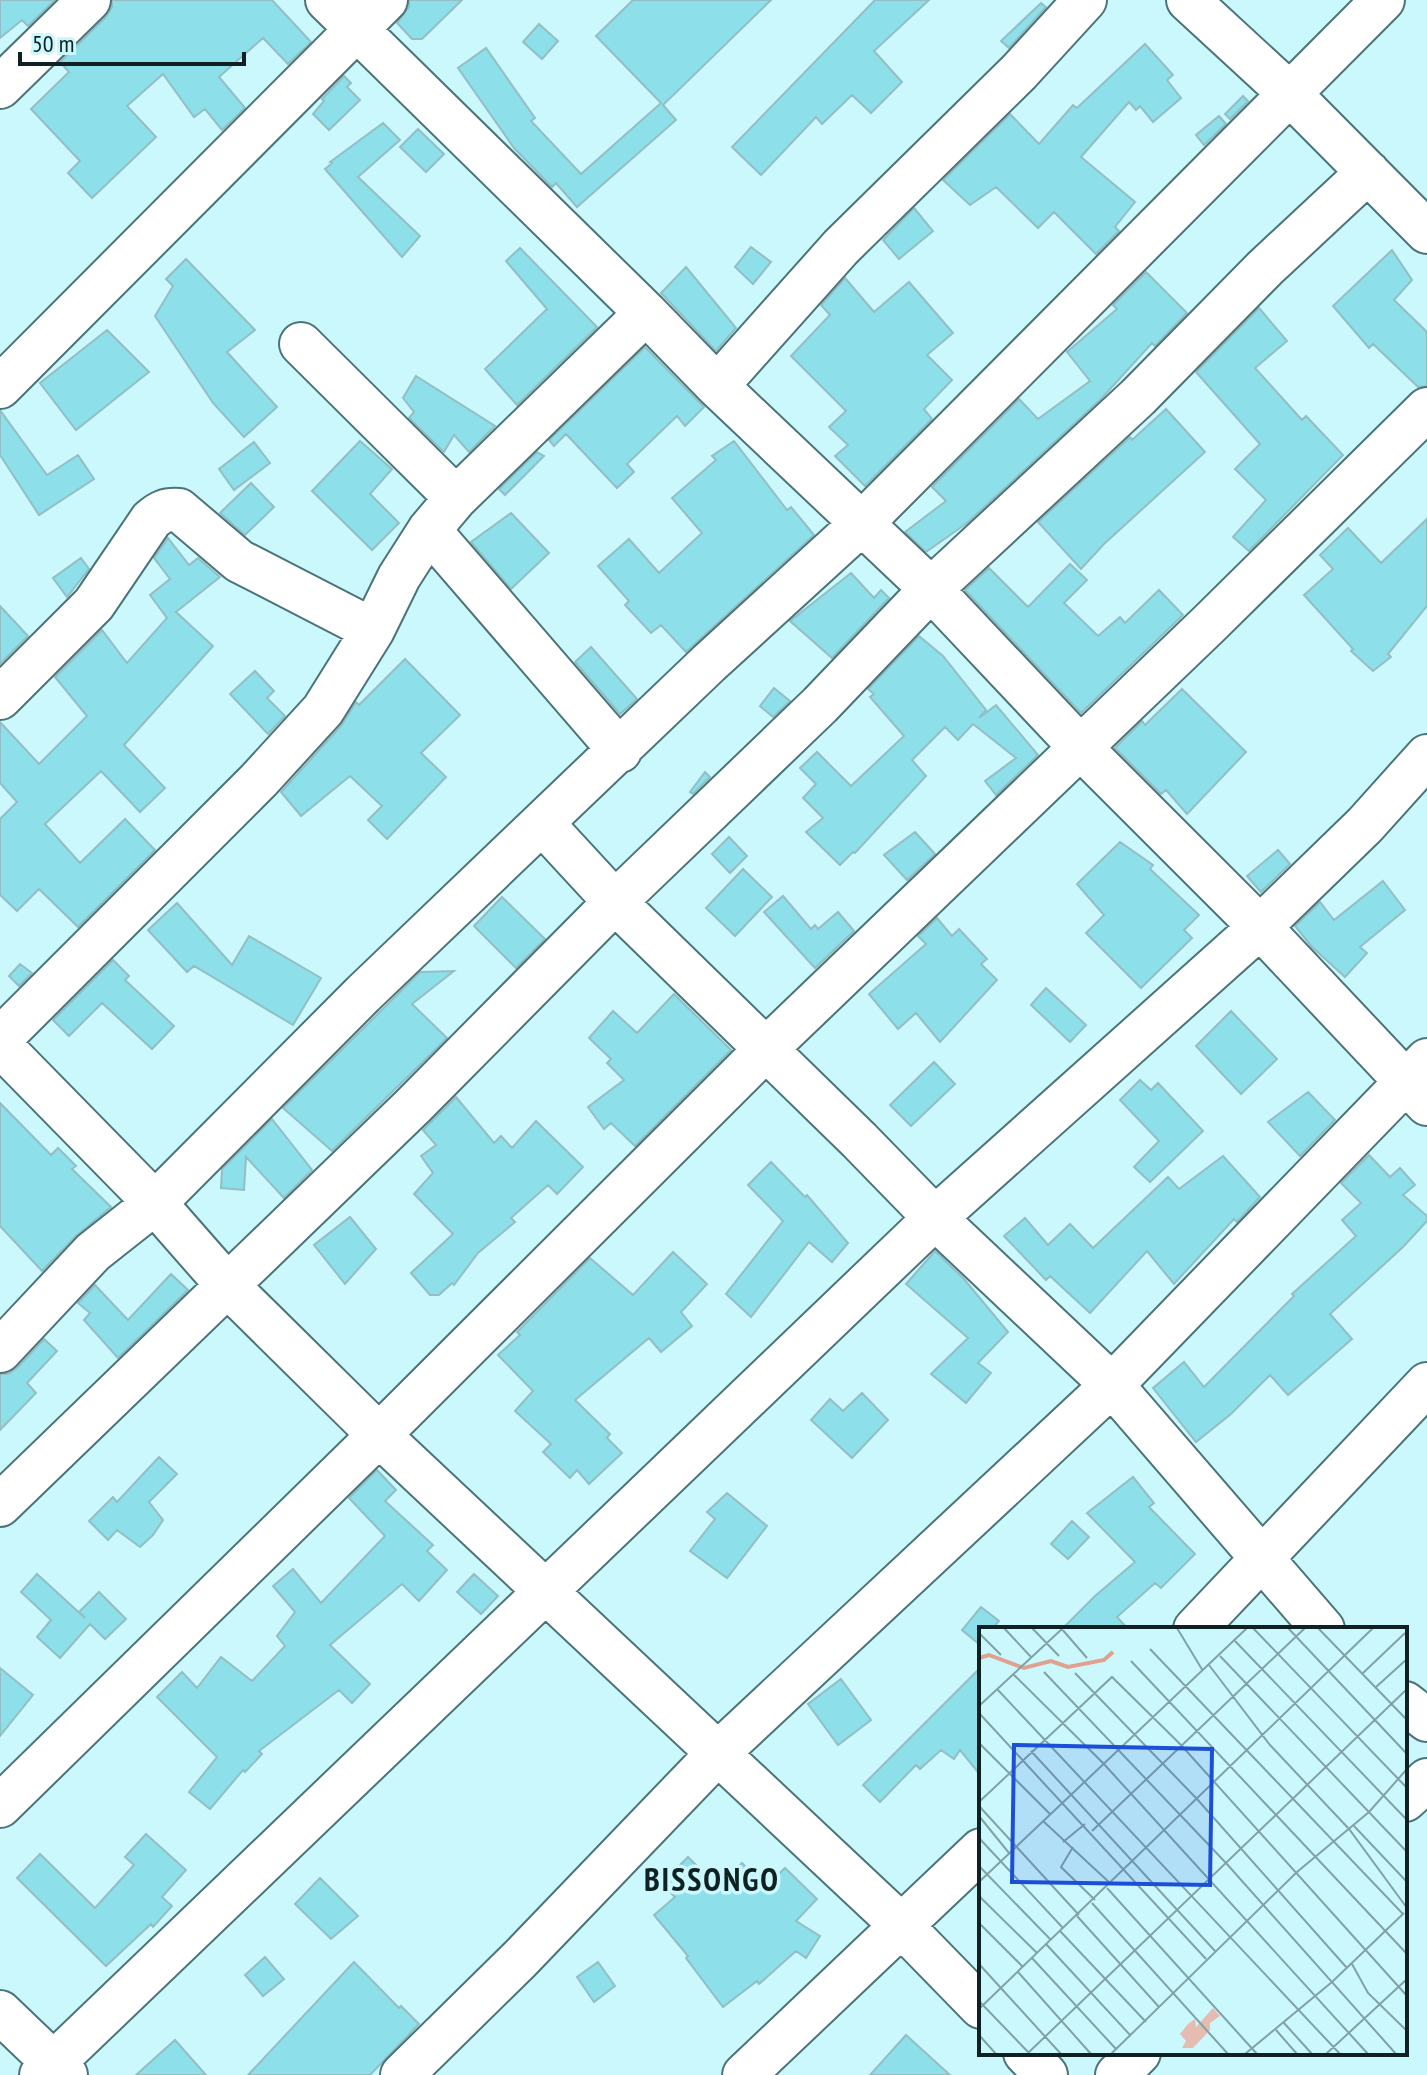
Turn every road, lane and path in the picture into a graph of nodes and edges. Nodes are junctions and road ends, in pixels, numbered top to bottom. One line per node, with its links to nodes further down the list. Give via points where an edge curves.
1 (89, 0): 7 (street)
2 (386, 0): 6 (street)
3 (1085, 0): 13 (street, via 841,247)
4 (1188, 0): 8 (street)
5 (1383, 0): 8 (street)
6 (342, 14): 11 (street); 14 (street)
7 (0, 87)
8 (1290, 94): 9 (street); 17 (street)
9 (1368, 172): 10 (street); 19 (street)
10 (1427, 232)
11 (646, 313): 13 (street); 16 (street)
12 (301, 344): 16 (street)
13 (717, 386): 17 (street)
14 (0, 387)
15 (1427, 409): 22 (street)
16 (456, 498): 18 (street)
17 (860, 525): 19 (street); 23 (street)
18 (429, 530): 20 (street); 23 (street)
19 (931, 589): 22 (street); 26 (street, via 820,705)
20 (373, 630): 21 (street, via 239,561 179,510 170,509 151,520 94,604); 28 (street, via 323,710)
21 (0, 698)
22 (1080, 747): 27 (street); 30 (street)
23 (620, 751): 25 (street)
24 (1427, 756): 27 (street)
25 (543, 824): 26 (street); 32 (street, via 363,994)
26 (615, 902): 30 (street); 34 (street)
27 (1260, 927): 31 (street); 33 (street)
28 (0, 1039)
29 (0, 1045): 32 (street)
30 (765, 1050): 33 (street); 38 (street)
31 (1420, 1082): 37 (street)
32 (155, 1203): 34 (street); 35 (street, via 93,1252)
33 (935, 1218): 37 (street); 41 (street)
34 (227, 1285): 38 (street); 39 (street)
35 (0, 1351)
36 (1427, 1384): 40 (street)
37 (1112, 1385): 40 (street); 46 (street)
38 (379, 1435): 41 (street); 49 (street)
39 (0, 1505)
40 (1262, 1556): 42 (street); 43 (street)
41 (546, 1591): 46 (street); 56 (street)
42 (1197, 1627)
43 (1321, 1627)
44 (1407, 1705): 45 (street)
45 (1427, 1720)
46 (719, 1752): 51 (street); 57 (street)
47 (1427, 1780): 48 (street)
48 (1407, 1798)
49 (0, 1806)
50 (979, 1852): 51 (street)
51 (903, 1927): 52 (street); 58 (street)
52 (979, 2005)
53 (0, 2012): 56 (street)
54 (1027, 2055): 59 (street)
55 (1137, 2055): 60 (street)
56 (53, 2071)
57 (402, 2075)
58 (744, 2075)
59 (1046, 2075)
60 (1117, 2075)

